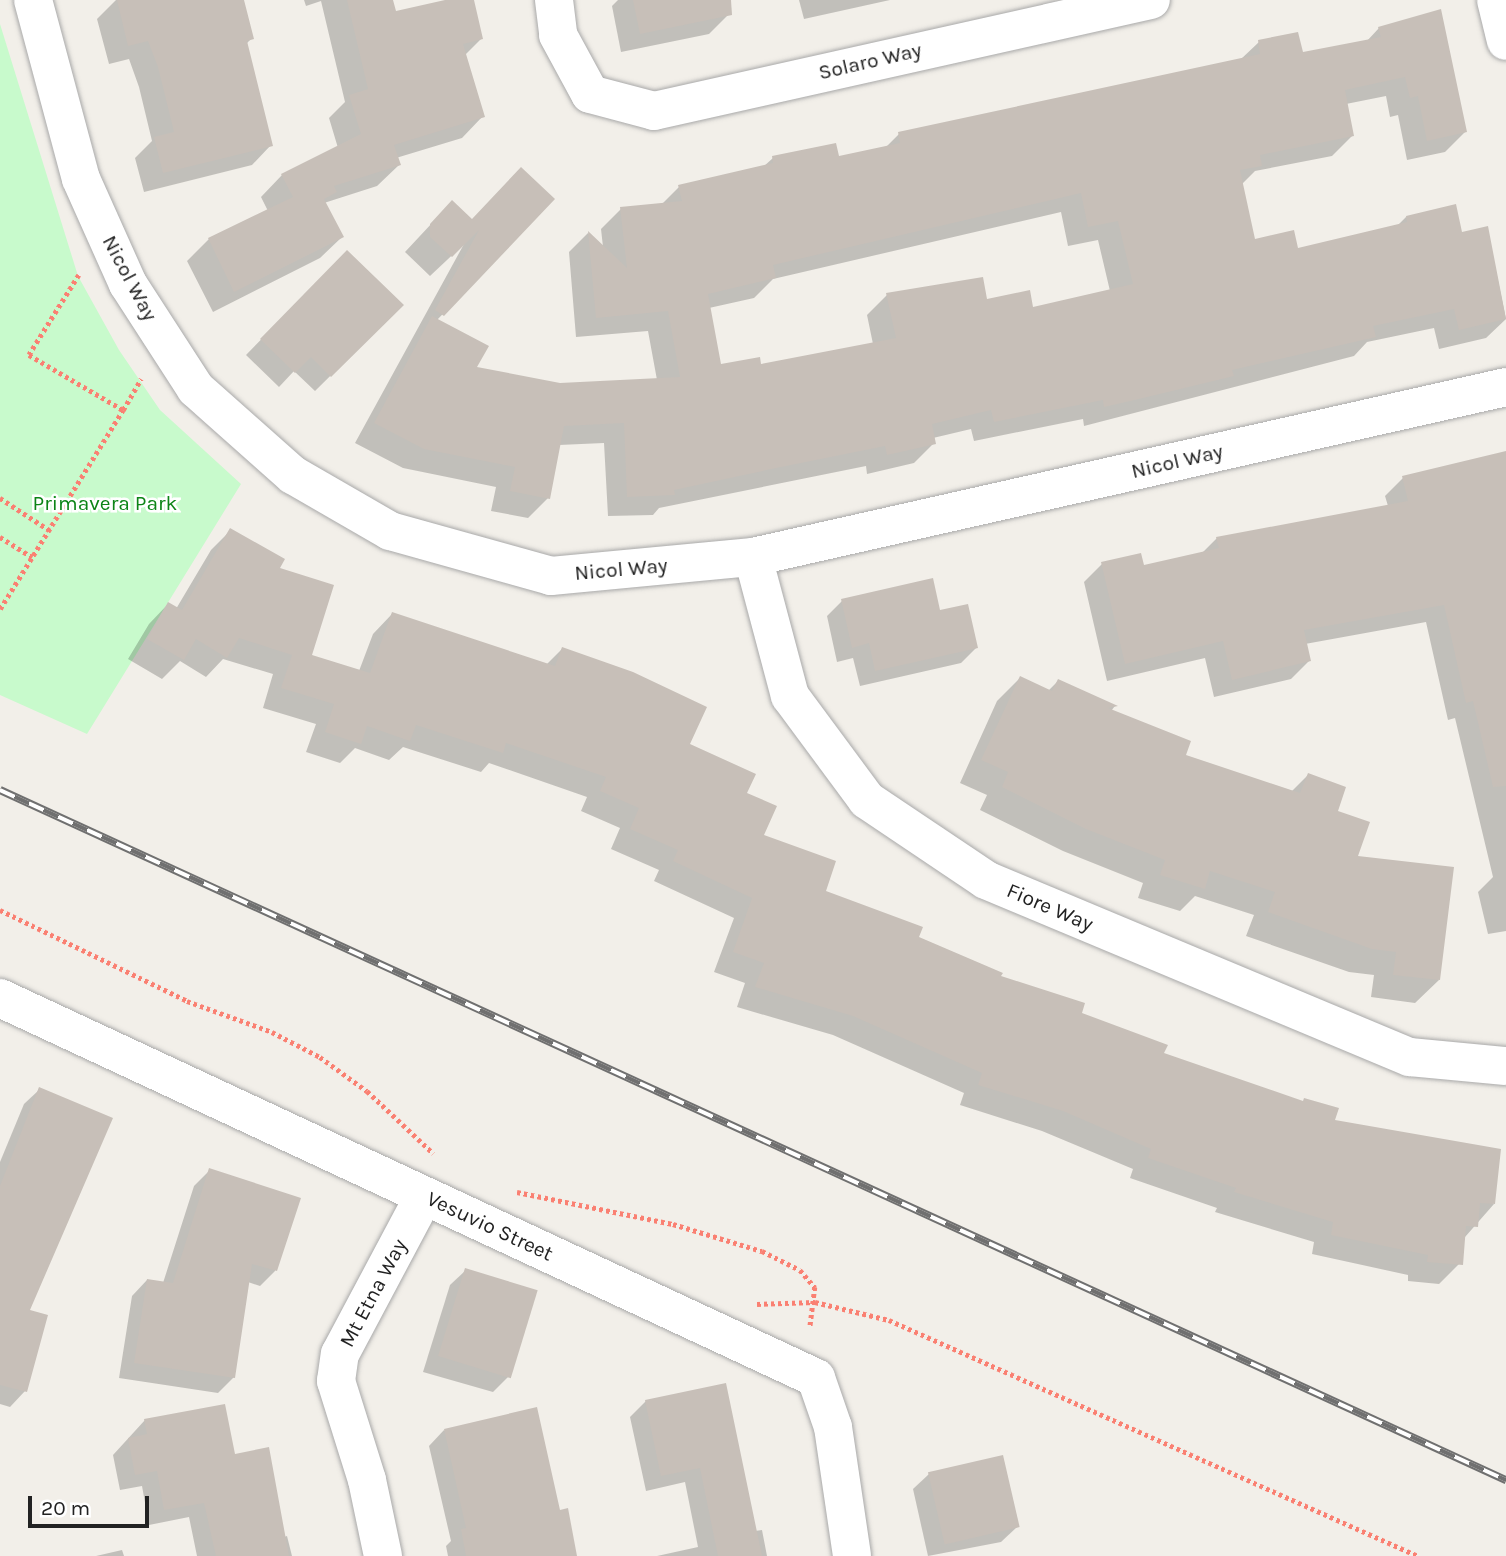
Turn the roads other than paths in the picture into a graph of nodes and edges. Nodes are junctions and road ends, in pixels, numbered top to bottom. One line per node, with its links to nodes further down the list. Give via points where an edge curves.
1 (33, 0): 8 (street, Nicol Way, via 81,178 128,284 196,389 293,475 390,531 551,576)
2 (554, 0): 5 (street, Solaro Way, via 558,35 590,94 654,111)
3 (1151, 0): 5 (street, Solaro Way)
4 (1496, 0): 6 (street)
5 (1028, 12)
6 (1506, 41)
7 (1506, 387): 8 (street, Nicol Way)
8 (753, 557): 10 (street, Fiore Way, via 790,695 867,800 986,880 1398,1052)
9 (1, 1002): 11 (street, Vesuvio Street)
10 (1506, 1066)
11 (424, 1196): 12 (street, Mt Etna Way, via 340,1354 336,1381 367,1480); 13 (street, Vesuvio Street, via 816,1378 833,1427)
12 (383, 1556)
13 (852, 1556)

